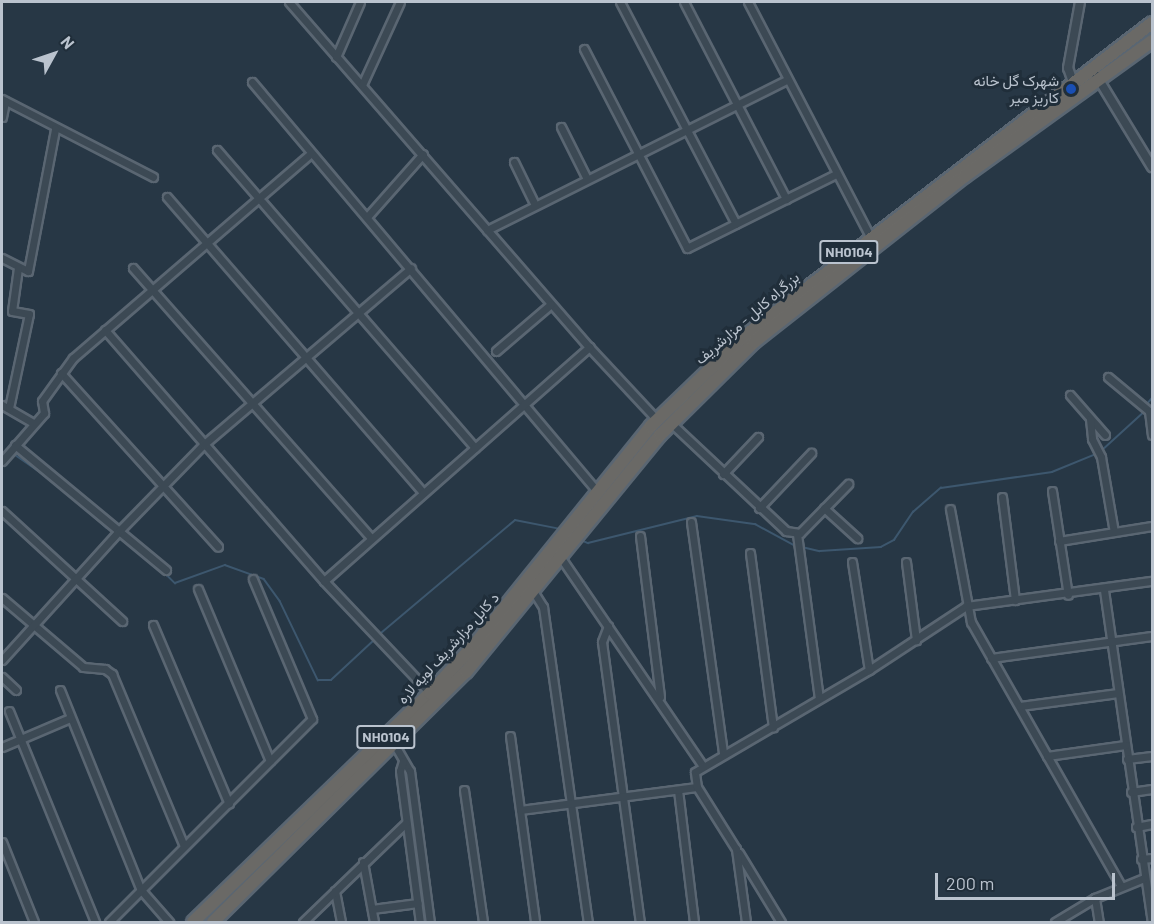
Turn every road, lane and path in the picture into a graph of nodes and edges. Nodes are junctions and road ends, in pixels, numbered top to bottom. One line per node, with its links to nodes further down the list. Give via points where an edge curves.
1 (289, 2): 11 (street)
2 (360, 2): 11 (street)
3 (400, 2): 17 (street)
4 (620, 2): 24 (street)
5 (684, 2): 20 (street)
6 (748, 2): 14 (street)
7 (1080, 2): 16 (street, via 1068,68)
8 (1152, 23): 12 (highway, بزرگراه کابل - مزارشریف / NH0104)
9 (1152, 41): 13 (highway, بزرگراه کابل - مزارشریف / NH0104)
10 (584, 49): 28 (street)
11 (336, 57): 17 (street)
12 (1091, 67): 13 (street); 16 (highway, بزرگراه کابل - مزارشریف / NH0104)
13 (1098, 79): 18 (highway, بزرگراه کابل - مزارشریف / NH0104); 30 (street)
14 (787, 80): 20 (street); 32 (street)
15 (252, 82): 26 (street)
16 (1071, 83): 18 (street); 31 (highway, بزرگراه کابل - مزارشریف / NH0104)
17 (362, 85): 27 (street)
18 (1079, 94): 31 (highway, بزرگراه کابل - مزارشریف / NH0104)
19 (3, 100): 21 (street); 23 (street)
20 (737, 105): 24 (street); 37 (street)
21 (2, 117)
22 (561, 127): 34 (street)
23 (55, 129): 33 (street); 46 (street, via 28,271)
24 (686, 129): 28 (street); 41 (street)
25 (217, 150): 36 (street)
26 (311, 153): 36 (street); 40 (street)
27 (423, 154): 40 (street); 42 (street)
28 (636, 155): 34 (street); 41 (street, via 684,247)
29 (514, 162): 38 (street)
30 (1152, 167)
31 (962, 172): 39 (highway, بزرگراه کابل - مزارشریف / NH0104)
32 (836, 174): 37 (street); 43 (street)
33 (153, 177)
34 (587, 179): 38 (street)
35 (167, 197): 44 (street)
36 (258, 198): 44 (street); 52 (street)
37 (786, 199): 41 (street)
38 (535, 205): 42 (street)
39 (907, 214): 43 (highway, بزرگراه کابل - مزارشریف / NH0104); 51 (highway, بزرگراه کابل - مزارشریف / NH0104)
40 (367, 217): 48 (street)
41 (736, 224)
42 (486, 230): 50 (street)
43 (870, 236): 51 (highway, بزرگراه کابل - مزارشریف / NH0104)
44 (205, 243): 49 (street); 56 (street)
45 (2, 259): 46 (street)
46 (18, 268): 62 (street, via 12,311 29,314)
47 (133, 268): 49 (street)
48 (411, 268): 52 (street); 61 (street)
49 (152, 290): 53 (street); 60 (street)
50 (551, 304): 54 (street); 55 (street)
51 (791, 305): 65 (highway, بزرگراه کابل - مزارشریف / NH0104); 66 (highway, بزرگراه کابل - مزارشریف / NH0104, via 741,339)
52 (358, 310): 56 (street); 72 (street)
53 (105, 330): 57 (street); 71 (street)
54 (589, 347): 61 (street); 66 (street)
55 (496, 351)
56 (305, 358): 60 (street); 80 (street)
57 (61, 373): 64 (street, via 42,401 44,413); 77 (street)
58 (1108, 377): 68 (street, via 1149,411)
59 (1070, 395): 63 (street)
60 (256, 404): 71 (street); 92 (street)
61 (525, 405): 72 (street); 78 (street)
62 (5, 406): 64 (street)
63 (1090, 419): 67 (street); 89 (street, via 1095,446 1101,455)
64 (33, 423): 70 (street)
65 (670, 423): 66 (highway, بزرگراه کابل - مزارشریف / NH0104); 75 (street)
66 (656, 427): 78 (highway, بزرگراه کابل - مزارشریف / NH0104)
67 (1105, 435)
68 (1152, 435)
69 (758, 437): 75 (street)
70 (15, 445): 74 (street); 88 (street)
71 (203, 445): 77 (street); 104 (street)
72 (475, 448): 80 (street)
73 (811, 453): 82 (street)
74 (2, 461)
75 (723, 474): 82 (street)
76 (848, 484): 83 (street)
77 (162, 486): 88 (street); 96 (street)
78 (602, 489): 94 (highway, بزرگراه کابل - مزارشریف / NH0104)
79 (1053, 491): 95 (street)
80 (423, 493): 92 (street)
81 (1002, 497): 111 (street)
82 (759, 508): 91 (street, via 783,530)
83 (824, 508): 91 (street); 93 (street)
84 (950, 509): 112 (street)
85 (2, 512): 103 (street)
86 (691, 522): 140 (street)
87 (1152, 526): 89 (street)
88 (120, 530): 101 (street); 103 (street)
89 (1114, 532): 95 (street)
90 (640, 536): 130 (street)
91 (797, 536): 129 (street)
92 (371, 538): 104 (street)
93 (857, 538)
94 (565, 539): 98 (highway, د کابل مزارشریف لویه لاره / NH0104); 122 (highway, د کابل مزارشریف لویه لاره / NH0104)
95 (1059, 541): 109 (street)
96 (218, 547)
97 (750, 553): 134 (street)
98 (560, 555): 108 (highway, د کابل مزارشریف لویه لاره / NH0104); 116 (street)
99 (852, 562): 123 (street)
100 (906, 562): 118 (street)
101 (166, 570)
102 (253, 579): 144 (street, via 312,719)
103 (77, 580): 113 (street); 115 (street)
104 (324, 581): 127 (street)
105 (1152, 581): 107 (street)
106 (198, 589): 144 (street)
107 (1104, 590): 109 (street); 119 (street)
108 (533, 591): 122 (highway, د کابل مزارشریف لویه لاره / NH0104); 154 (street, via 543,607)
109 (1068, 595): 111 (street)
110 (2, 597): 115 (street)
111 (1015, 600): 112 (street)
112 (966, 606): 118 (street); 120 (street)
113 (122, 621)
114 (153, 625): 153 (street)
115 (34, 626): 121 (street); 162 (street, via 83,667 105,669 116,680)
116 (608, 626): 130 (street); 152 (street, via 602,642)
117 (1152, 636): 119 (street)
118 (916, 640): 123 (street)
119 (1111, 641): 120 (street); 128 (street)
120 (992, 658): 131 (street)
121 (2, 660)
122 (462, 667): 127 (highway, د کابل مزارشریف لویه لاره / NH0104); 137 (highway, د کابل مزارشریف لویه لاره / NH0104)
123 (869, 670): 129 (street)
124 (2, 677): 125 (street)
125 (16, 690)
126 (60, 690): 133 (street)
127 (430, 693): 137 (highway, د کابل مزارشریف لویه لاره / NH0104)
128 (1118, 693): 131 (street); 138 (street)
129 (819, 699): 134 (street)
130 (660, 700): 146 (street)
131 (1020, 706): 141 (street)
132 (9, 711): 136 (street)
133 (70, 717): 136 (street); 169 (street)
134 (773, 727): 140 (street)
135 (510, 736): 155 (street)
136 (20, 739): 139 (street); 176 (street)
137 (391, 740): 145 (street); 179 (highway, د کابل مزارشریف لویه لاره / NH0104); 180 (highway, د کابل مزارشریف لویه لاره / NH0104)
138 (1125, 745): 141 (street); 143 (street)
139 (2, 747)
140 (723, 754): 146 (street)
141 (1047, 756): 168 (street)
142 (1152, 756): 143 (street)
143 (1127, 759): 151 (street)
144 (270, 761): 153 (street)
145 (403, 761): 156 (street, via 410,771); 157 (street, via 400,771)
146 (703, 766): 147 (street, via 694,775)
147 (697, 787): 150 (street); 163 (street)
148 (1152, 789): 151 (street)
149 (464, 790): 186 (street)
150 (678, 790): 152 (street); 190 (street)
151 (1131, 792): 160 (street)
152 (623, 800): 154 (street); 189 (street)
153 (228, 804): 162 (street)
154 (571, 806): 155 (street); 188 (street)
155 (520, 810): 187 (street)
156 (415, 813): 157 (street); 185 (street)
157 (405, 814): 158 (street)
158 (406, 823): 166 (street); 173 (street)
159 (1152, 825): 160 (street)
160 (1137, 827): 165 (street)
161 (2, 842): 175 (street)
162 (183, 846): 169 (street)
163 (736, 849): 191 (street); 192 (street)
164 (1152, 858): 165 (street)
165 (1141, 859): 167 (street)
166 (363, 862): 170 (street); 174 (street)
167 (1144, 878): 168 (street); 171 (street)
168 (1121, 886): 172 (street)
169 (141, 890): 177 (street); 178 (street)
170 (335, 891): 181 (street); 182 (street)
171 (1150, 894): 195 (street)
172 (1095, 898): 193 (street); 194 (street)
173 (418, 903): 174 (street); 184 (street)
174 (372, 909): 183 (street)
175 (34, 922)
176 (95, 922)
177 (108, 922)
178 (169, 922)
179 (193, 922)
180 (213, 922)
181 (303, 922)
182 (341, 922)
183 (374, 922)
184 (420, 922)
185 (430, 922)
186 (483, 922)
187 (535, 922)
188 (588, 922)
189 (640, 922)
190 (694, 922)
191 (746, 922)
192 (782, 922)
193 (1055, 922)
194 (1099, 922)
195 (1152, 922)

